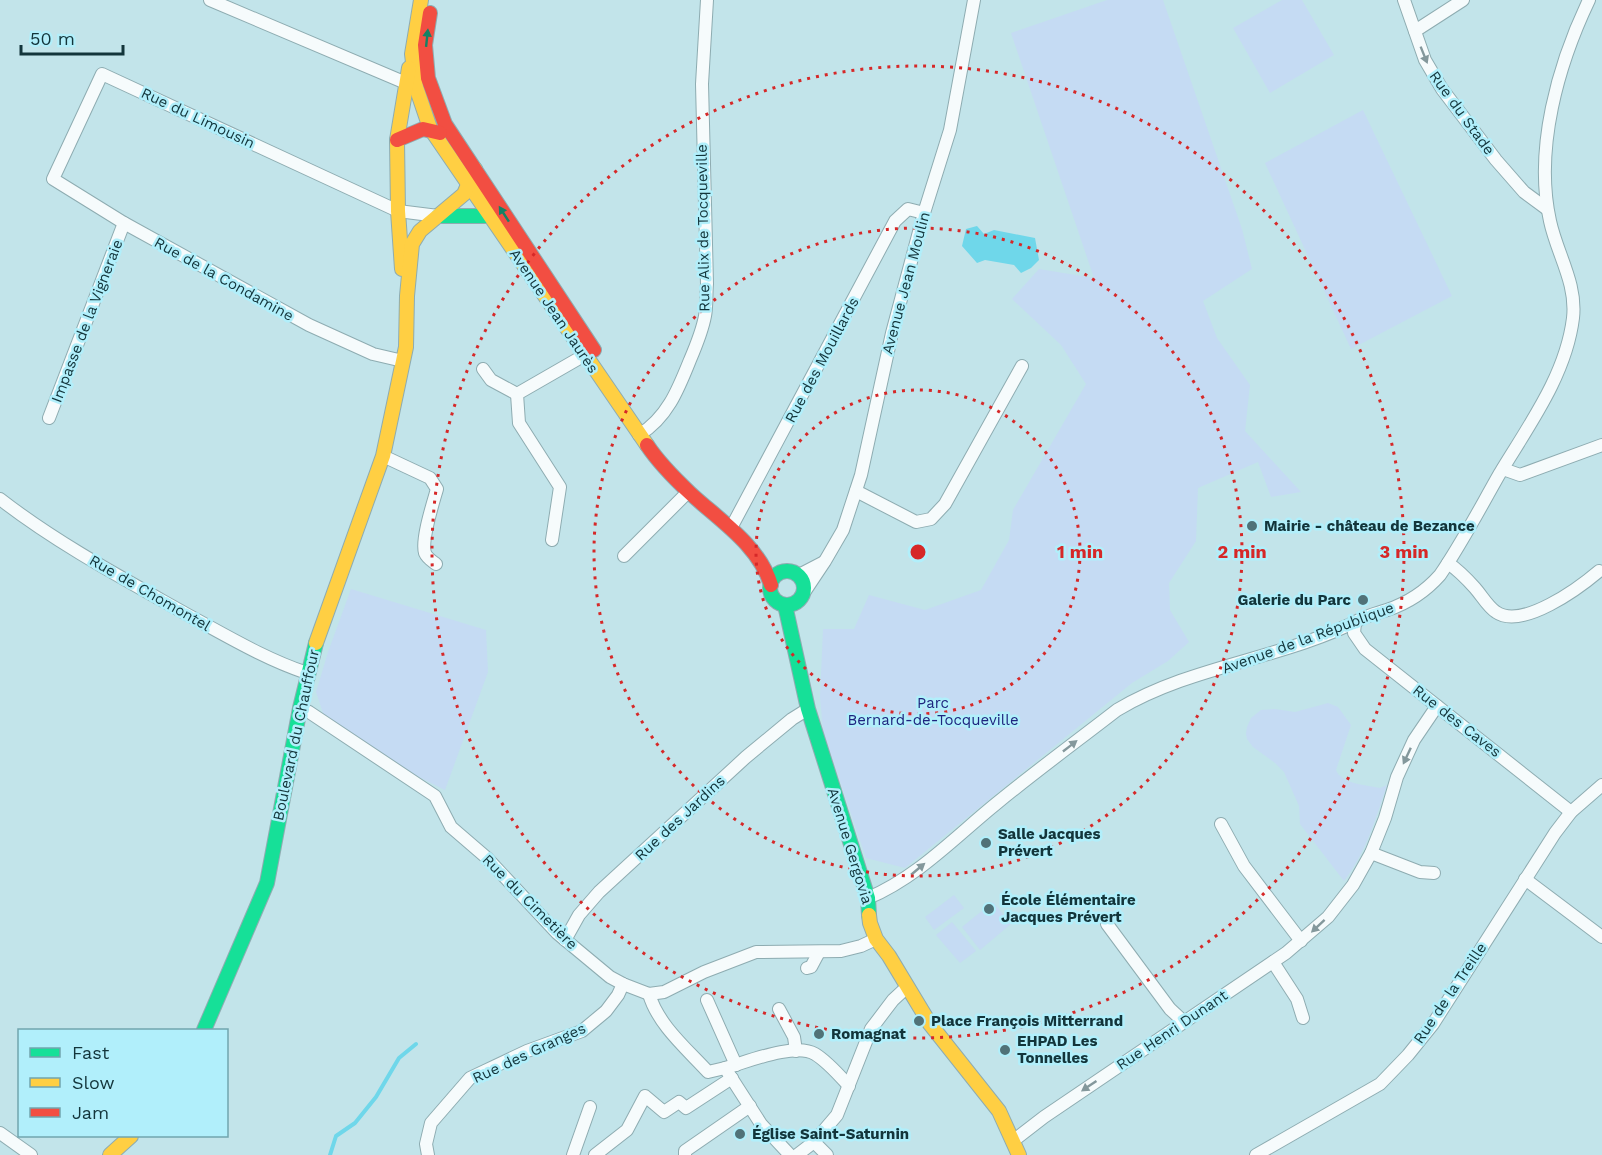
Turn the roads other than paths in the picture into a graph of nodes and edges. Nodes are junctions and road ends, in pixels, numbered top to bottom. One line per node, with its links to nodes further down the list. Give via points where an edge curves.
1 (210, 0): 11 (street)
2 (421, 0): 11 (main road, via 412,54)
3 (432, 0): 10 (main road, Avenue Jean Jaurès, one-way to 3, via 425,45)
4 (706, 0): 31 (street, Rue Alix de Tocqueville, via 702,84 706,314 677,393 665,413)
5 (974, 0): 20 (street, Avenue Jean Moulin, via 950,130)
6 (1404, 0): 9 (street, Rue du Stade)
7 (1463, 0): 9 (street)
8 (1589, 0): 18 (street, Avenue de la République, via 1574,30 1555,91 1546,171)
9 (1415, 31): 18 (street, Rue du Stade, one-way to 18, via 1425,60 1449,98 1524,192)
10 (428, 78): 11 (street); 12 (main road, Avenue Jean Jaurès)
11 (412, 85): 12 (street); 13 (main road, Avenue Jean Jaurès); 14 (main road)
12 (445, 124): 15 (main road, Avenue Jean Jaurès)
13 (430, 128): 14 (main road, via 418,129); 15 (main road, via 443,134); 17 (main road, Avenue Jean Jaurès)
14 (397, 140): 19 (main road)
15 (475, 169): 17 (main road); 25 (main road, Avenue Jean Jaurès, one-way to 15)
16 (53, 179): 19 (street, Rue du Limousin, via 102,74); 23 (street, Rue de la Condamine)
17 (470, 186): 21 (main road); 22 (main road, Avenue Jean Jaurès)
18 (1547, 209): 34 (street, Avenue de la République, via 1569,275 1574,316 1553,384)
19 (398, 211): 21 (street); 24 (main road)
20 (924, 213): 35 (street, Avenue Jean Moulin); 38 (street, Rue des Mouillards, via 908,209 895,221)
21 (438, 216): 22 (main road); 24 (main road, via 412,244)
22 (489, 216): 25 (main road, Avenue Jean Jaurès)
23 (124, 224): 26 (street, Rue de la Condamine, via 309,325 374,354); 30 (street, Impasse de la Vigneraie)
24 (406, 296): 26 (main road, Boulevard du Chauffour)
25 (589, 352): 29 (street); 31 (main road, Avenue Jean Jaurès)
26 (403, 361): 33 (main road, Boulevard du Chauffour)
27 (1022, 366): 35 (street, via 945,504 931,519 916,522)
28 (483, 369): 29 (street, via 491,380)
29 (517, 394): 39 (street, via 519,423 560,487)
30 (49, 418)
31 (643, 433): 36 (main road, Avenue Jean Jaurès, via 657,460); 38 (main road, Avenue Jean Jaurès)
32 (1602, 445): 34 (street, via 1520,475)
33 (383, 456): 43 (street, via 430,478 436,489 425,542 425,553); 51 (main road, Boulevard du Chauffour)
34 (1503, 469): 42 (street, Avenue de la République)
35 (856, 491): 41 (street, Avenue Jean Moulin, via 843,530)
36 (688, 492): 38 (main road, Avenue Jean Jaurès); 40 (street)
37 (0, 500): 51 (street, Rue de Chomontel, via 36,527 151,594 277,663)
38 (732, 527): 44 (main road, Avenue Jean Jaurès); 47 (main road, Avenue Jean Jaurès, via 762,562 770,574)
39 (552, 540)
40 (624, 556)
41 (825, 561): 46 (street); 48 (street, Avenue Jean Moulin)
42 (1448, 563): 45 (street, via 1492,609 1507,616 1532,612 1558,600); 50 (street, Avenue de la République, via 1433,583 1413,599)
43 (436, 564)
44 (782, 572): 46 (main road); 47 (main road)
45 (1599, 572)
46 (799, 575): 48 (main road)
47 (771, 585): 49 (main road, via 774,598)
48 (805, 591): 49 (main road, via 796,603)
49 (786, 605): 52 (main road, Avenue Gergovia)
50 (1355, 623): 53 (street, Rue des Caves, via 1354,633 1365,649); 61 (street, Avenue de la République, one-way to 50, via 908,877 998,802 1135,699 1169,684)
51 (308, 673): 54 (main road, Boulevard du Chauffour)
52 (807, 704): 61 (main road, Avenue Gergovia); 65 (street, Rue des Jardins, via 599,892 579,915)
53 (1437, 706): 56 (street, Rue des Caves); 58 (street, Rue Henri Dunant, one-way to 58, via 1414,740 1397,777)
54 (300, 708): 65 (street, Rue du Cimetière, via 435,796 451,827 487,858); 77 (main road, Boulevard du Chauffour, via 267,883)
55 (1602, 785): 56 (street, Rue de la Treille)
56 (1571, 812): 60 (street, Rue de la Treille)
57 (1221, 824): 66 (street, via 1244,866)
58 (1371, 853): 59 (street, via 1420,872); 66 (street, Rue Henri Dunant, one-way to 66, via 1344,898)
59 (1434, 873)
60 (1525, 879): 63 (street); 97 (street, Rue de la Treille, via 1433,1024 1380,1084)
61 (868, 898): 64 (main road, Avenue Gergovia)
62 (1107, 924): 76 (street)
63 (1602, 937)
64 (876, 939): 67 (street, via 841,951); 71 (main road, Avenue Gergovia)
65 (565, 940): 70 (street, Rue du Cimetière)
66 (1301, 941): 68 (street, Rue Henri Dunant)
67 (819, 952): 69 (street); 72 (street, via 756,952 664,992)
68 (1273, 962): 75 (street, via 1297,999); 76 (street, Rue Henri Dunant)
69 (807, 968)
70 (623, 984): 72 (street, Rue du Cimetière); 89 (street, Rue des Granges, via 606,1011 582,1031 470,1078 431,1123 426,1144)
71 (907, 987): 80 (street, via 872,1029); 84 (main road, via 930,1024 999,1111)
72 (649, 994): 79 (street, via 676,1038 708,1072)
73 (707, 1000): 79 (street)
74 (778, 1009): 78 (street, via 794,1037)
75 (1303, 1018)
76 (1184, 1022): 84 (street, Rue Henri Dunant, one-way to 84)
77 (204, 1029)
78 (794, 1051): 79 (street); 80 (street, via 814,1053)
79 (731, 1070): 81 (street); 91 (street, via 686,1108 679,1102 664,1112 645,1096 627,1130)
80 (849, 1086): 86 (street, via 837,1115)
81 (750, 1106): 92 (street, via 685,1151); 93 (street)
82 (590, 1107): 90 (street)
83 (0, 1133): 87 (street)
84 (1010, 1135): 96 (main road)
85 (130, 1137): 88 (main road)
86 (814, 1142): 94 (street); 95 (street)
87 (31, 1155)
88 (110, 1155)
89 (428, 1155)
90 (573, 1155)
91 (595, 1155)
92 (685, 1155)
93 (790, 1155)
94 (797, 1155)
95 (827, 1155)
96 (1018, 1155)
97 (1256, 1155)

